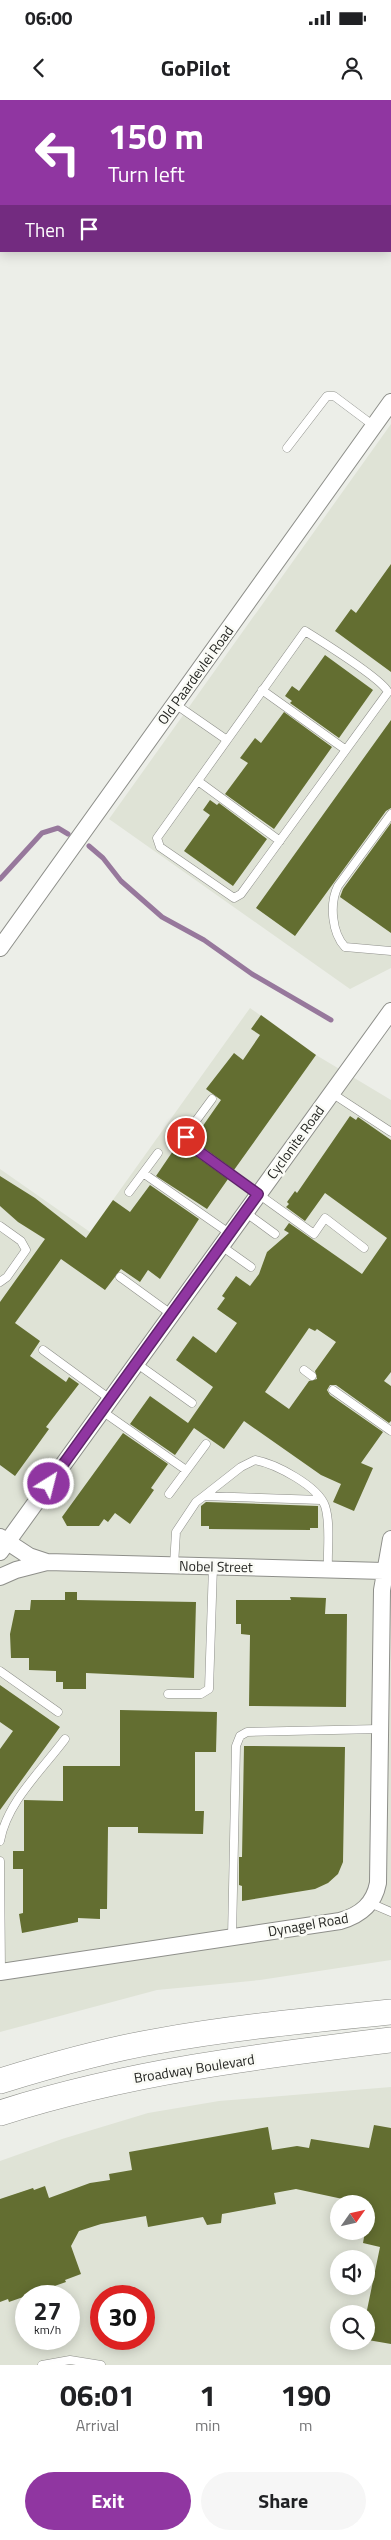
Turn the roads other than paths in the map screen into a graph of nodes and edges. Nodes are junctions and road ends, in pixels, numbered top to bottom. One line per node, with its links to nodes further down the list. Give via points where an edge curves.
1 (391, 402): 2 (street, Old Paardevlei Road)
2 (374, 426): 3 (lane, via 334,396 327,396); 5 (street, Old Paardevlei Road)
3 (286, 448)
4 (262, 690): 6 (lane); 7 (lane); 7 (lane, via 305,631 369,675 385,688 387,694)
5 (175, 704): 6 (lane); 11 (street, Old Paardevlei Road)
6 (227, 740): 8 (lane)
7 (346, 750): 10 (lane)
8 (198, 781): 10 (lane); 10 (lane, via 157,841 160,847 203,879 231,898 237,898)
9 (391, 814): 12 (lane, via 338,886 333,899 335,930 345,947)
10 (280, 841)
11 (0, 948)
12 (391, 951)
13 (391, 1011): 14 (street, Cyclonite Road)
14 (330, 1092): 16 (lane); 20 (street, Cyclonite Road)
15 (212, 1099): 20 (lane, via 188,1133 188,1143)
16 (391, 1132)
17 (158, 1153): 18 (lane)
18 (143, 1173): 19 (lane); 24 (lane)
19 (129, 1192)
20 (258, 1194): 21 (street, Cyclonite Road); 25 (lane, via 314,1234 325,1218)
21 (244, 1212): 23 (lane); 24 (street, Cyclonite Road)
22 (0, 1226): 28 (lane, via 21,1241 26,1250)
23 (275, 1234)
24 (225, 1239): 26 (lane); 29 (street, Cyclonite Road)
25 (364, 1248)
26 (251, 1267)
27 (120, 1277): 29 (lane)
28 (0, 1282)
29 (171, 1314): 31 (street, Cyclonite Road)
30 (43, 1350): 36 (lane)
31 (136, 1363): 35 (lane); 36 (street, Cyclonite Road)
32 (304, 1370): 33 (lane)
33 (312, 1376)
34 (333, 1390): 37 (lane)
35 (192, 1403)
36 (106, 1405): 39 (lane); 44 (street, Cyclonite Road)
37 (391, 1431)
38 (206, 1444): 39 (lane)
39 (186, 1470): 40 (lane)
40 (169, 1494)
41 (204, 1496): 42 (lane); 42 (lane, via 255,1460 294,1477); 46 (lane, via 196,1502 176,1532)
42 (322, 1500): 48 (lane, via 326,1511)
43 (391, 1539): 49 (street)
44 (2, 1544): 45 (street, Nobel Street)
45 (47, 1562): 46 (street, Nobel Street); 50 (street, Nobel Street)
46 (174, 1565): 47 (street, Nobel Street)
47 (213, 1566): 48 (street, Nobel Street); 52 (lane, via 209,1689 201,1694)
48 (328, 1569): 49 (street, Nobel Street)
49 (384, 1571): 54 (street)
50 (0, 1577)
51 (0, 1671): 53 (lane)
52 (168, 1694)
53 (58, 1712)
54 (379, 1729): 58 (street, via 378,1883); 60 (lane, via 247,1732 238,1738)
55 (65, 1739): 56 (lane, via 13,1806)
56 (0, 1840)
57 (0, 1861): 61 (lane)
58 (370, 1903): 59 (lane); 60 (street, Dynagel Road, via 352,1917 340,1921)
59 (391, 1912)
60 (232, 1937): 61 (street, Dynagel Road)
61 (0, 1972)
62 (391, 2012): 64 (main road, via 249,2027 156,2041 51,2065)
63 (391, 2040): 65 (main road, Broadway Boulevard, via 204,2064 55,2096)
64 (0, 2081)
65 (0, 2112)
66 (42, 2365): 67 (lane, via 70,2360)
67 (101, 2365)

